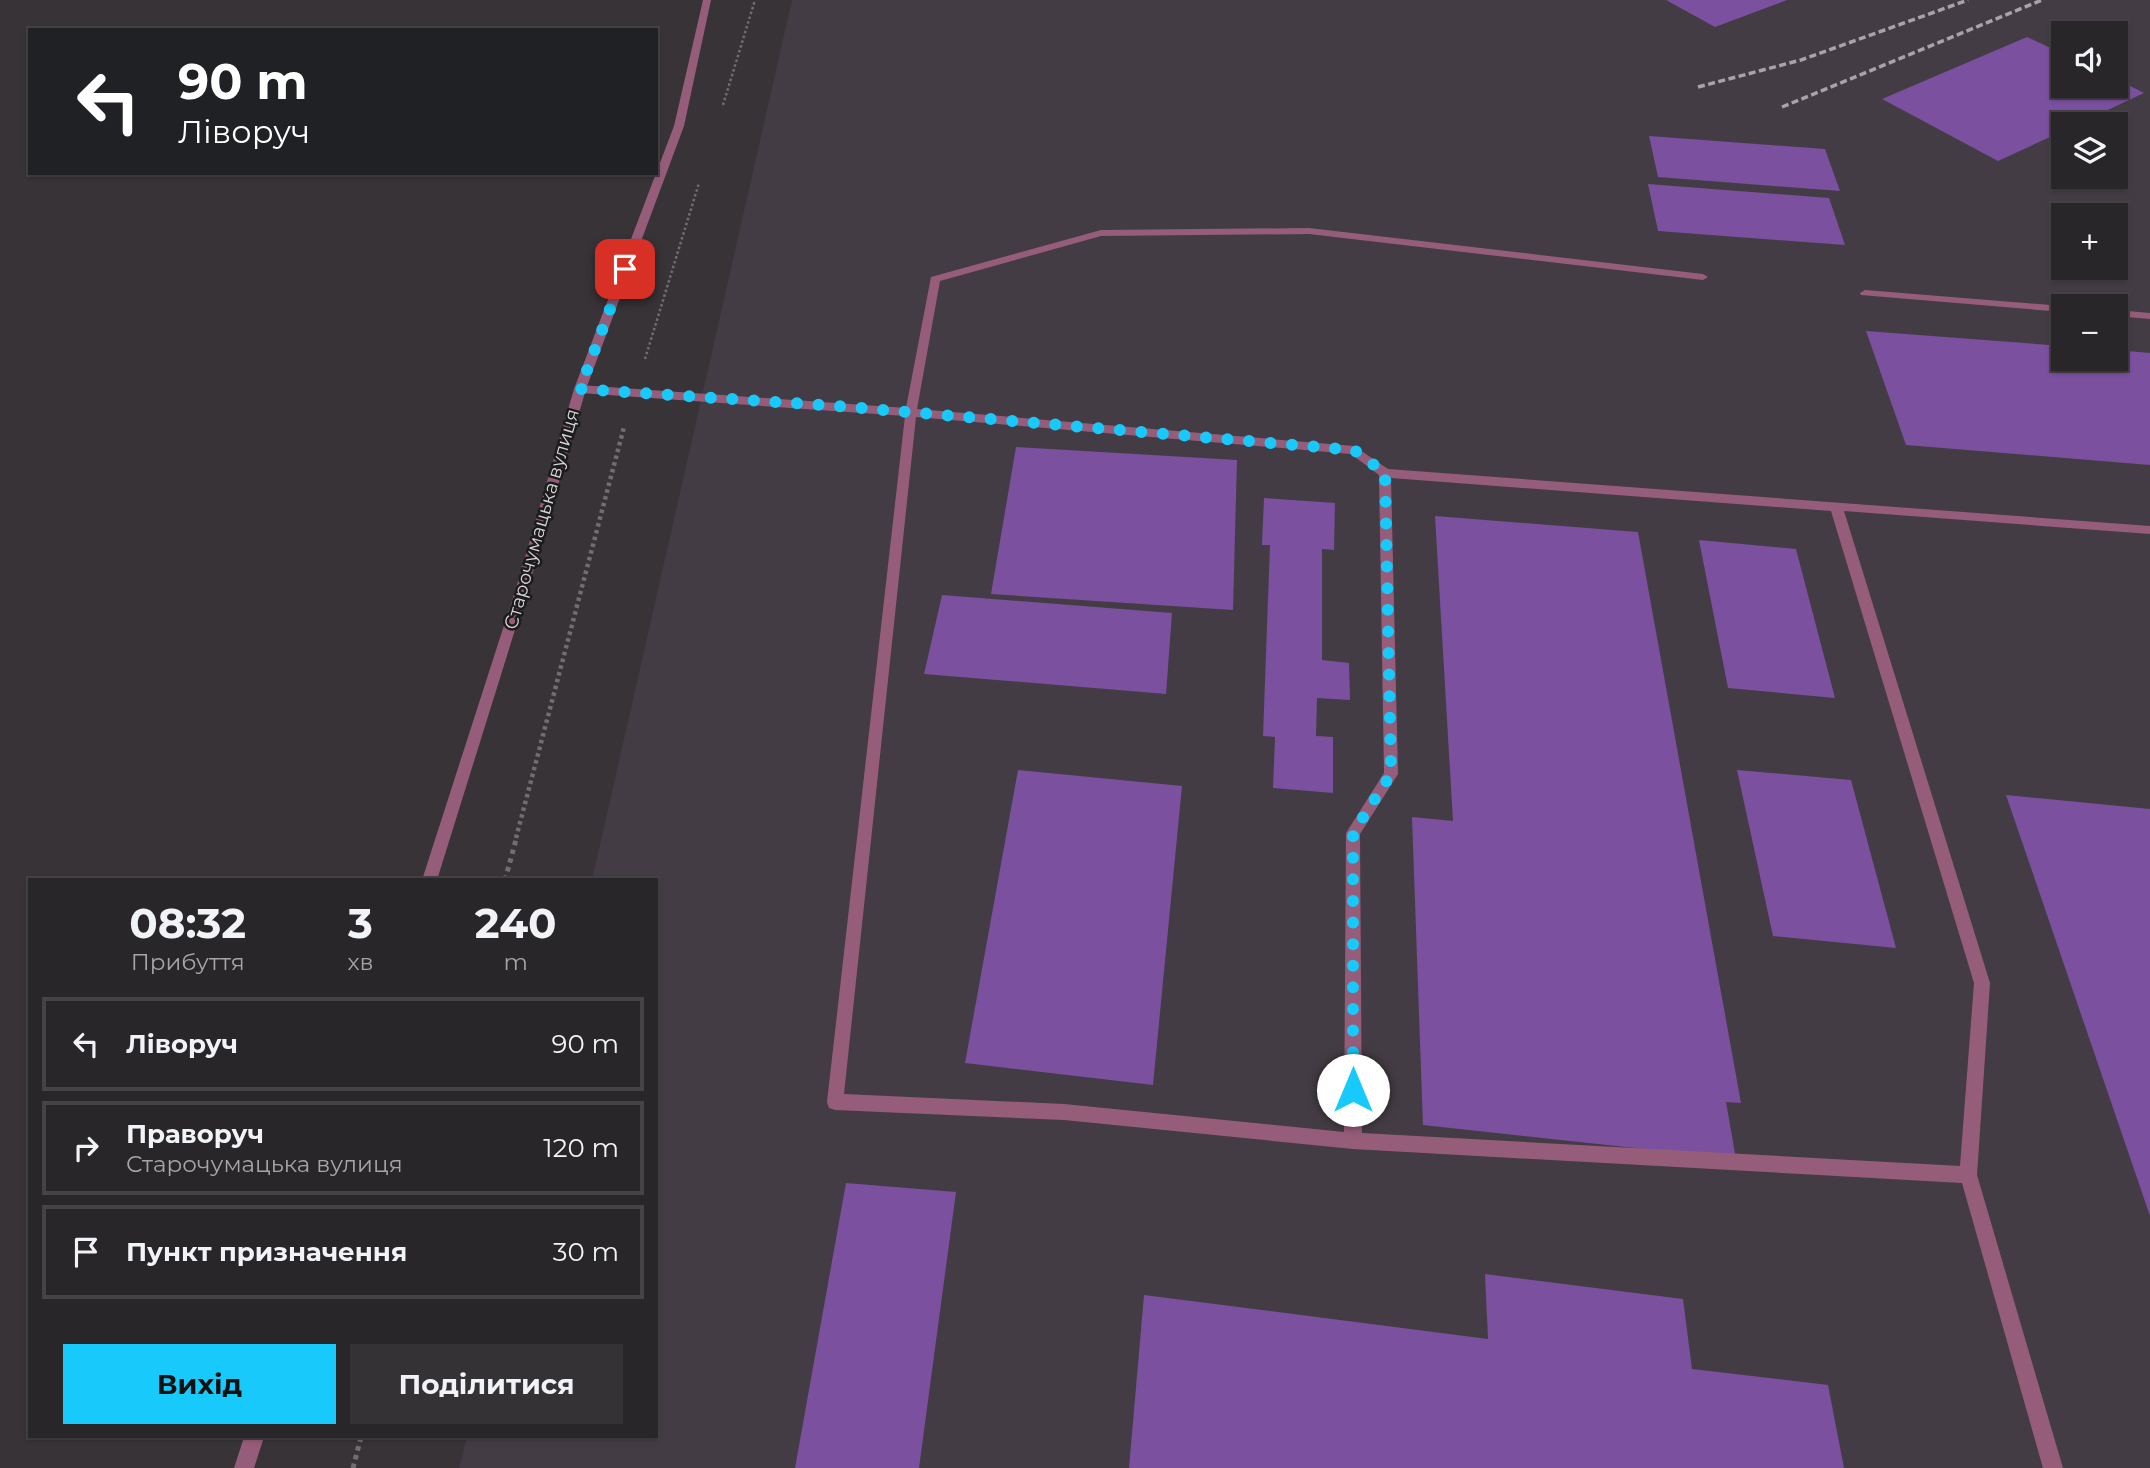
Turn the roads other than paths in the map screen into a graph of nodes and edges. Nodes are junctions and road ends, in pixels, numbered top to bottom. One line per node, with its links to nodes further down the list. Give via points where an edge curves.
1 (707, 0): 7 (street, Старочумацька вулиця, via 679,126)
2 (1703, 277): 8 (street, via 1309,231 1101,233 935,279)
3 (1865, 293): 4 (street)
4 (2051, 308)
5 (2128, 314): 6 (street)
6 (2150, 316)
7 (580, 389): 8 (street); 12 (street, Старочумацька вулиця)
8 (911, 412): 9 (street, via 1354,450); 13 (street, via 835,1102 1064,1112)
9 (1385, 473): 10 (street); 13 (street, via 1391,774 1353,833)
10 (1836, 506): 11 (street); 14 (street, via 1982,983)
11 (2150, 530)
12 (430, 878)
13 (1353, 1141): 14 (street)
14 (1968, 1175): 17 (street)
15 (254, 1438): 16 (street)
16 (244, 1468)
17 (2053, 1468)

